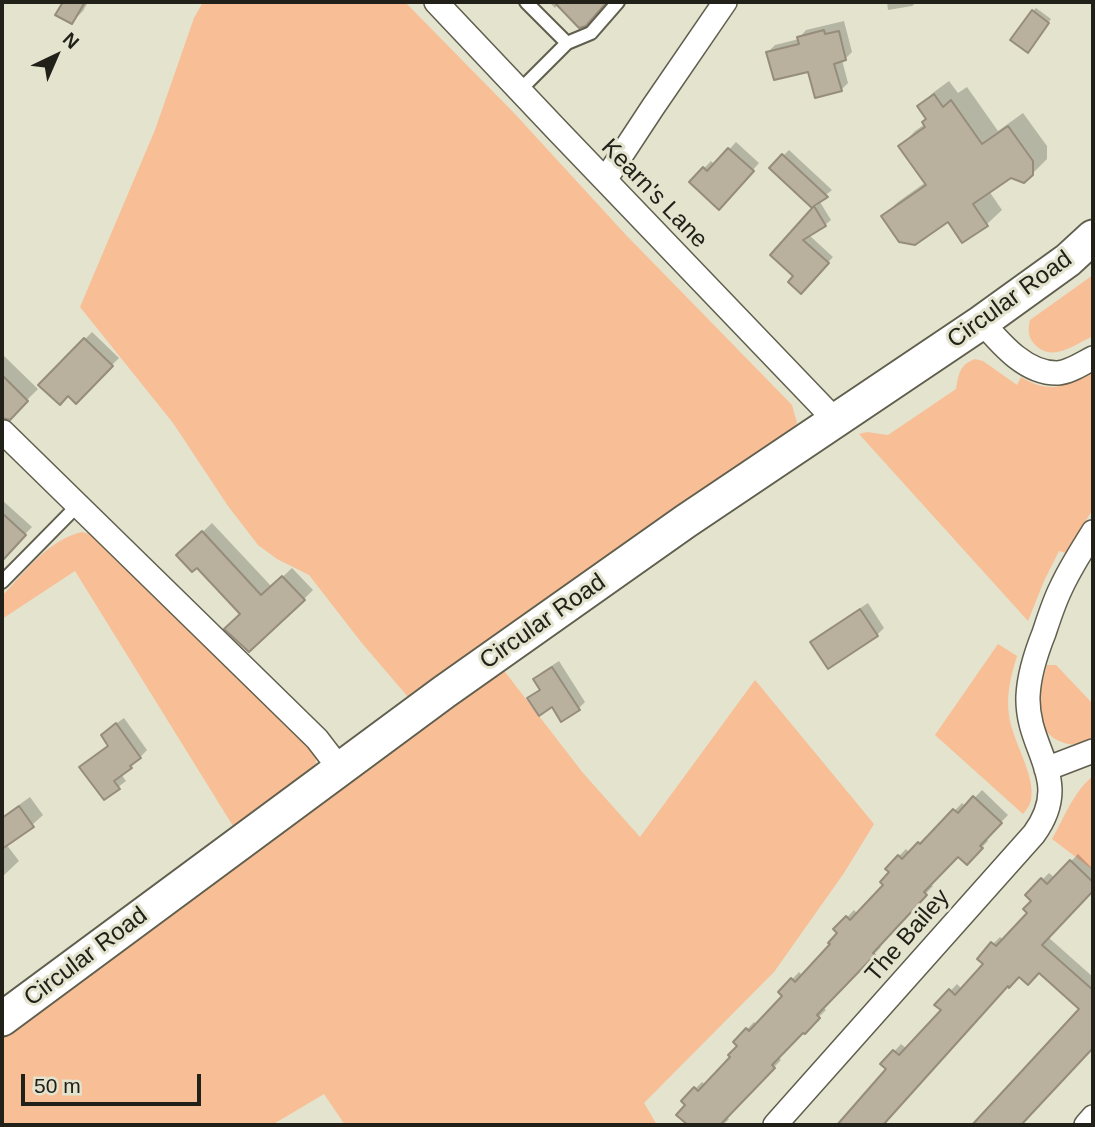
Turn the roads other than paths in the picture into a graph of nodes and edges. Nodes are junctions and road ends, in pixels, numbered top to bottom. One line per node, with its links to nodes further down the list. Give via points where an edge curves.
1 (436, 2): 6 (street, Kearn's Lane)
2 (526, 2): 5 (lane)
3 (618, 2): 5 (lane, via 591,33)
4 (725, 2): 7 (street)
5 (567, 43): 6 (lane)
6 (520, 90): 7 (street, Kearn's Lane)
7 (605, 180): 11 (street, Kearn's Lane)
8 (1093, 237): 9 (street, Circular Road)
9 (982, 322): 10 (street, via 1014,355 1045,371 1060,373); 11 (street, Circular Road)
10 (1093, 358)
11 (836, 421): 17 (street, Circular Road, via 686,521)
12 (3, 432): 13 (street)
13 (78, 505): 15 (lane); 17 (street, via 317,739)
14 (1093, 532): 18 (street, The Bailey, via 1061,589 1031,675 1028,714)
15 (2, 582)
16 (1093, 751): 18 (street)
17 (340, 769): 19 (street, Circular Road)
18 (1046, 769): 21 (street, The Bailey, via 1049,803 1034,834)
19 (2, 1019)
20 (1093, 1117): 22 (street)
21 (775, 1125)
22 (1086, 1125)

